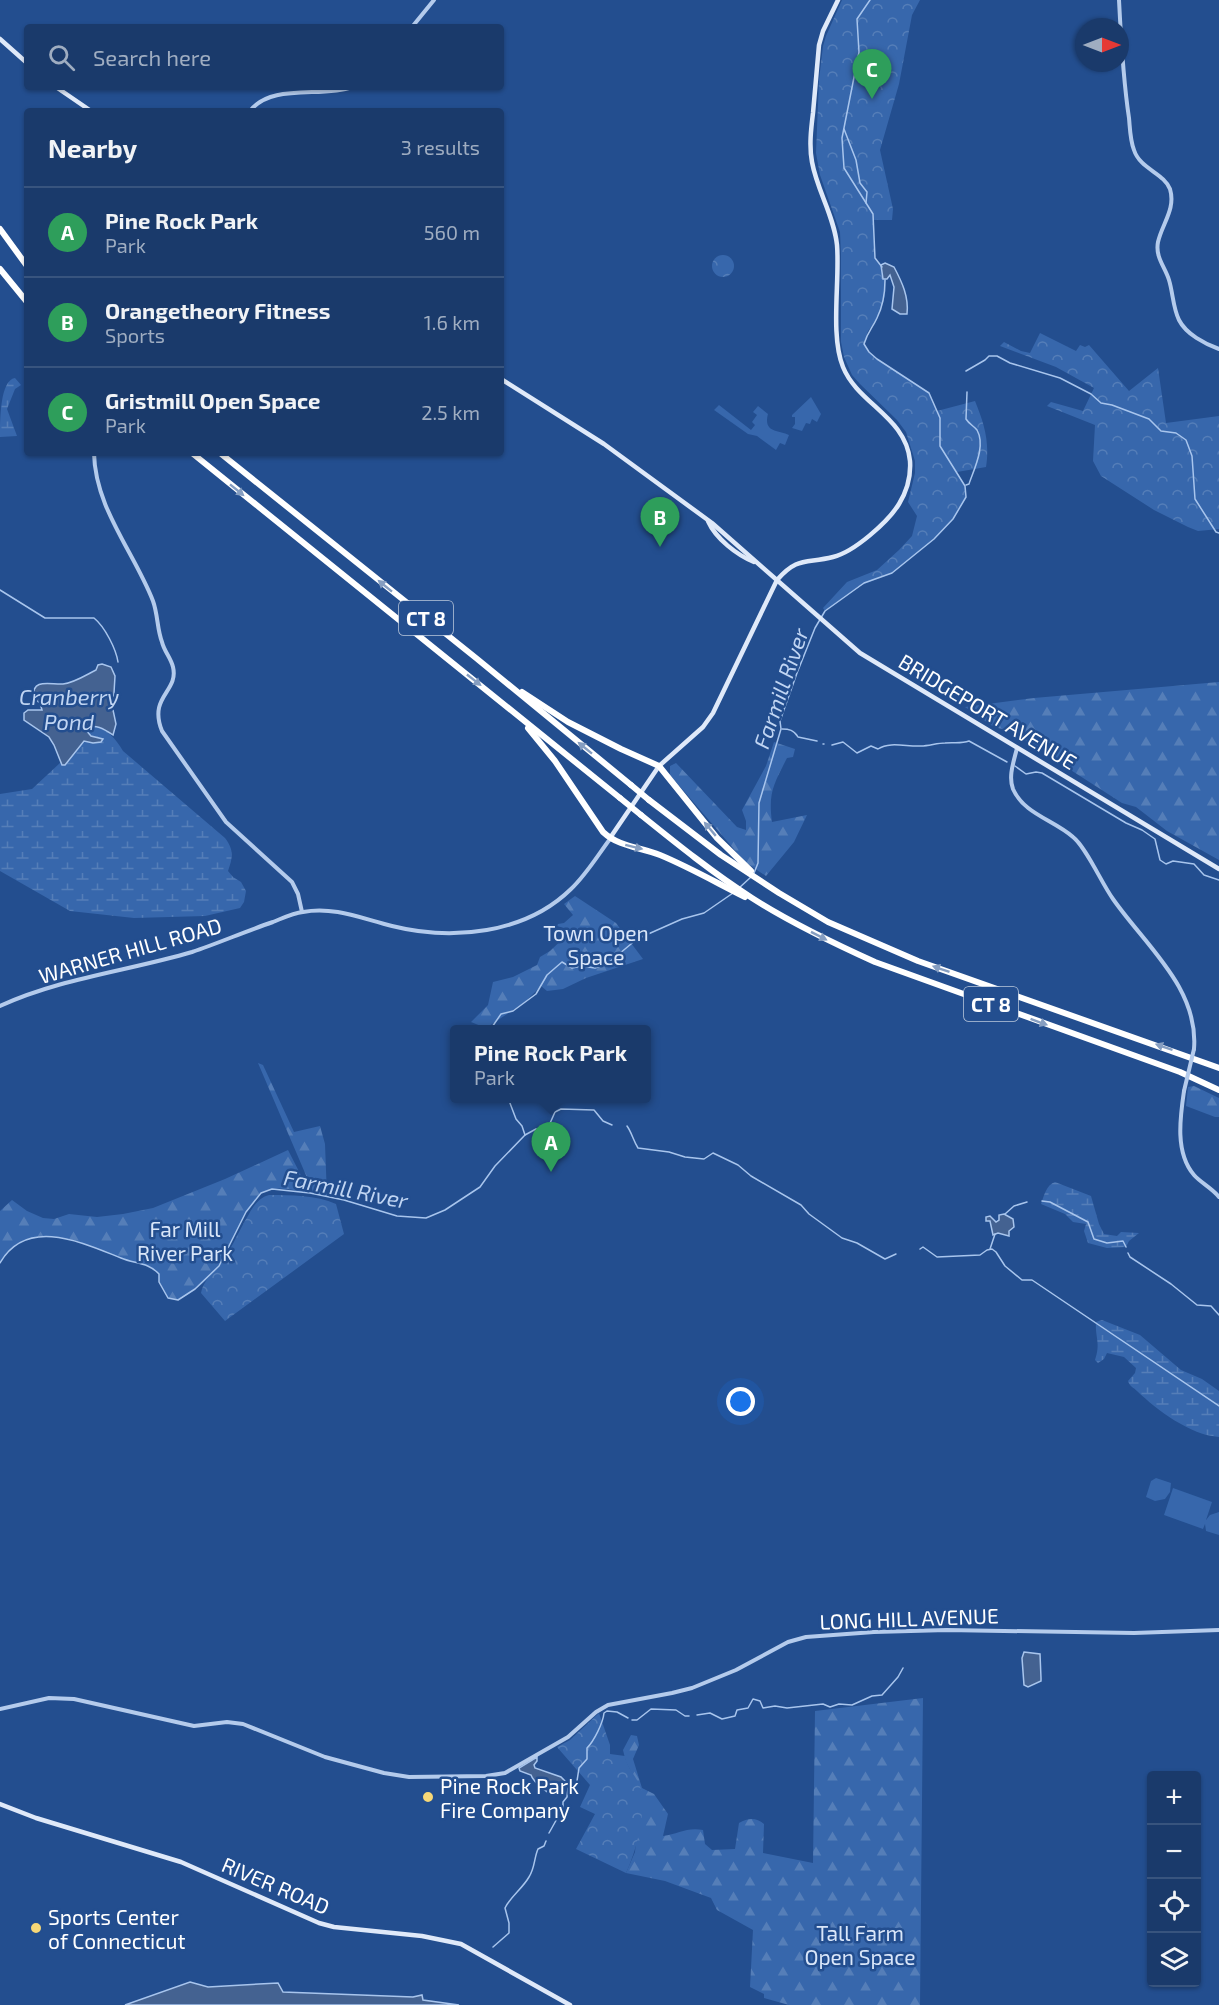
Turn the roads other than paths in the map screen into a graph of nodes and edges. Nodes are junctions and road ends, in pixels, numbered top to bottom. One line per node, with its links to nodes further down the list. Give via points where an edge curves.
1 (434, 0): 4 (street)
2 (838, 0): 20 (main road, via 819,45 810,141 815,174 836,237 838,350 853,383 899,430 909,457 909,480 896,509 850,551 797,563)
3 (1119, 0): 15 (street, via 1123,81 1133,149 1139,161 1170,191 1169,216 1158,242 1160,262 1169,280 1178,320 1194,335)
4 (414, 24)
5 (0, 39): 6 (main road)
6 (24, 60)
7 (60, 90): 9 (main road)
8 (338, 90): 10 (street, via 275,96)
9 (87, 108)
10 (253, 108)
11 (0, 229): 12 (highway)
12 (24, 262)
13 (0, 269): 14 (highway)
14 (24, 298)
15 (1219, 349)
16 (504, 381): 20 (main road, BRIDGEPORT AVENUE, via 630,463 708,522 742,557)
17 (94, 456): 29 (street, via 98,485 107,510 152,601 161,641 173,667 172,684 158,707 162,731 225,822 292,882)
18 (196, 456): 22 (highway, CT 8, one-way to 22)
19 (224, 456): 21 (highway, CT 8, one-way to 19)
20 (777, 580): 23 (main road, BRIDGEPORT AVENUE, via 860,653); 24 (main road, via 713,713)
21 (476, 658): 24 (highway, via 568,722); 26 (highway, CT 8, one-way to 21, bridge, via 694,836)
22 (506, 706): 25 (highway, via 539,739); 28 (highway, CT 8, bridge, via 641,815)
23 (1017, 748): 27 (main road, BRIDGEPORT AVENUE); 33 (street, bridge, via 1011,781 1021,802 1077,841 1114,900 1163,962 1192,1016 1194,1049 1181,1125 1184,1156 1195,1176)
24 (659, 766): 25 (main road); 26 (highway, one-way to 24)
25 (610, 839): 28 (highway, one-way to 28, via 660,855); 29 (street, via 572,889 534,914 498,928 436,933 393,927 338,912)
26 (741, 866): 31 (highway, CT 8, one-way to 26, via 908,957 828,922)
27 (1219, 869)
28 (768, 908): 32 (highway, CT 8, one-way to 32, via 874,962 1180,1072)
29 (302, 912): 30 (street, WARNER HILL ROAD, via 195,951 81,978)
30 (0, 1006)
31 (1219, 1068)
32 (1219, 1090)
33 (1219, 1197)
34 (1219, 1630): 35 (street, LONG HILL AVENUE, via 947,1630 806,1637 692,1688 608,1705 568,1737 505,1773 486,1776 409,1777 384,1773 325,1757 243,1724 194,1726 74,1699 49,1698)
35 (0, 1709)
36 (0, 1804): 37 (main road, RIVER ROAD, via 191,1866 319,1923 461,1944)
37 (570, 2005)

